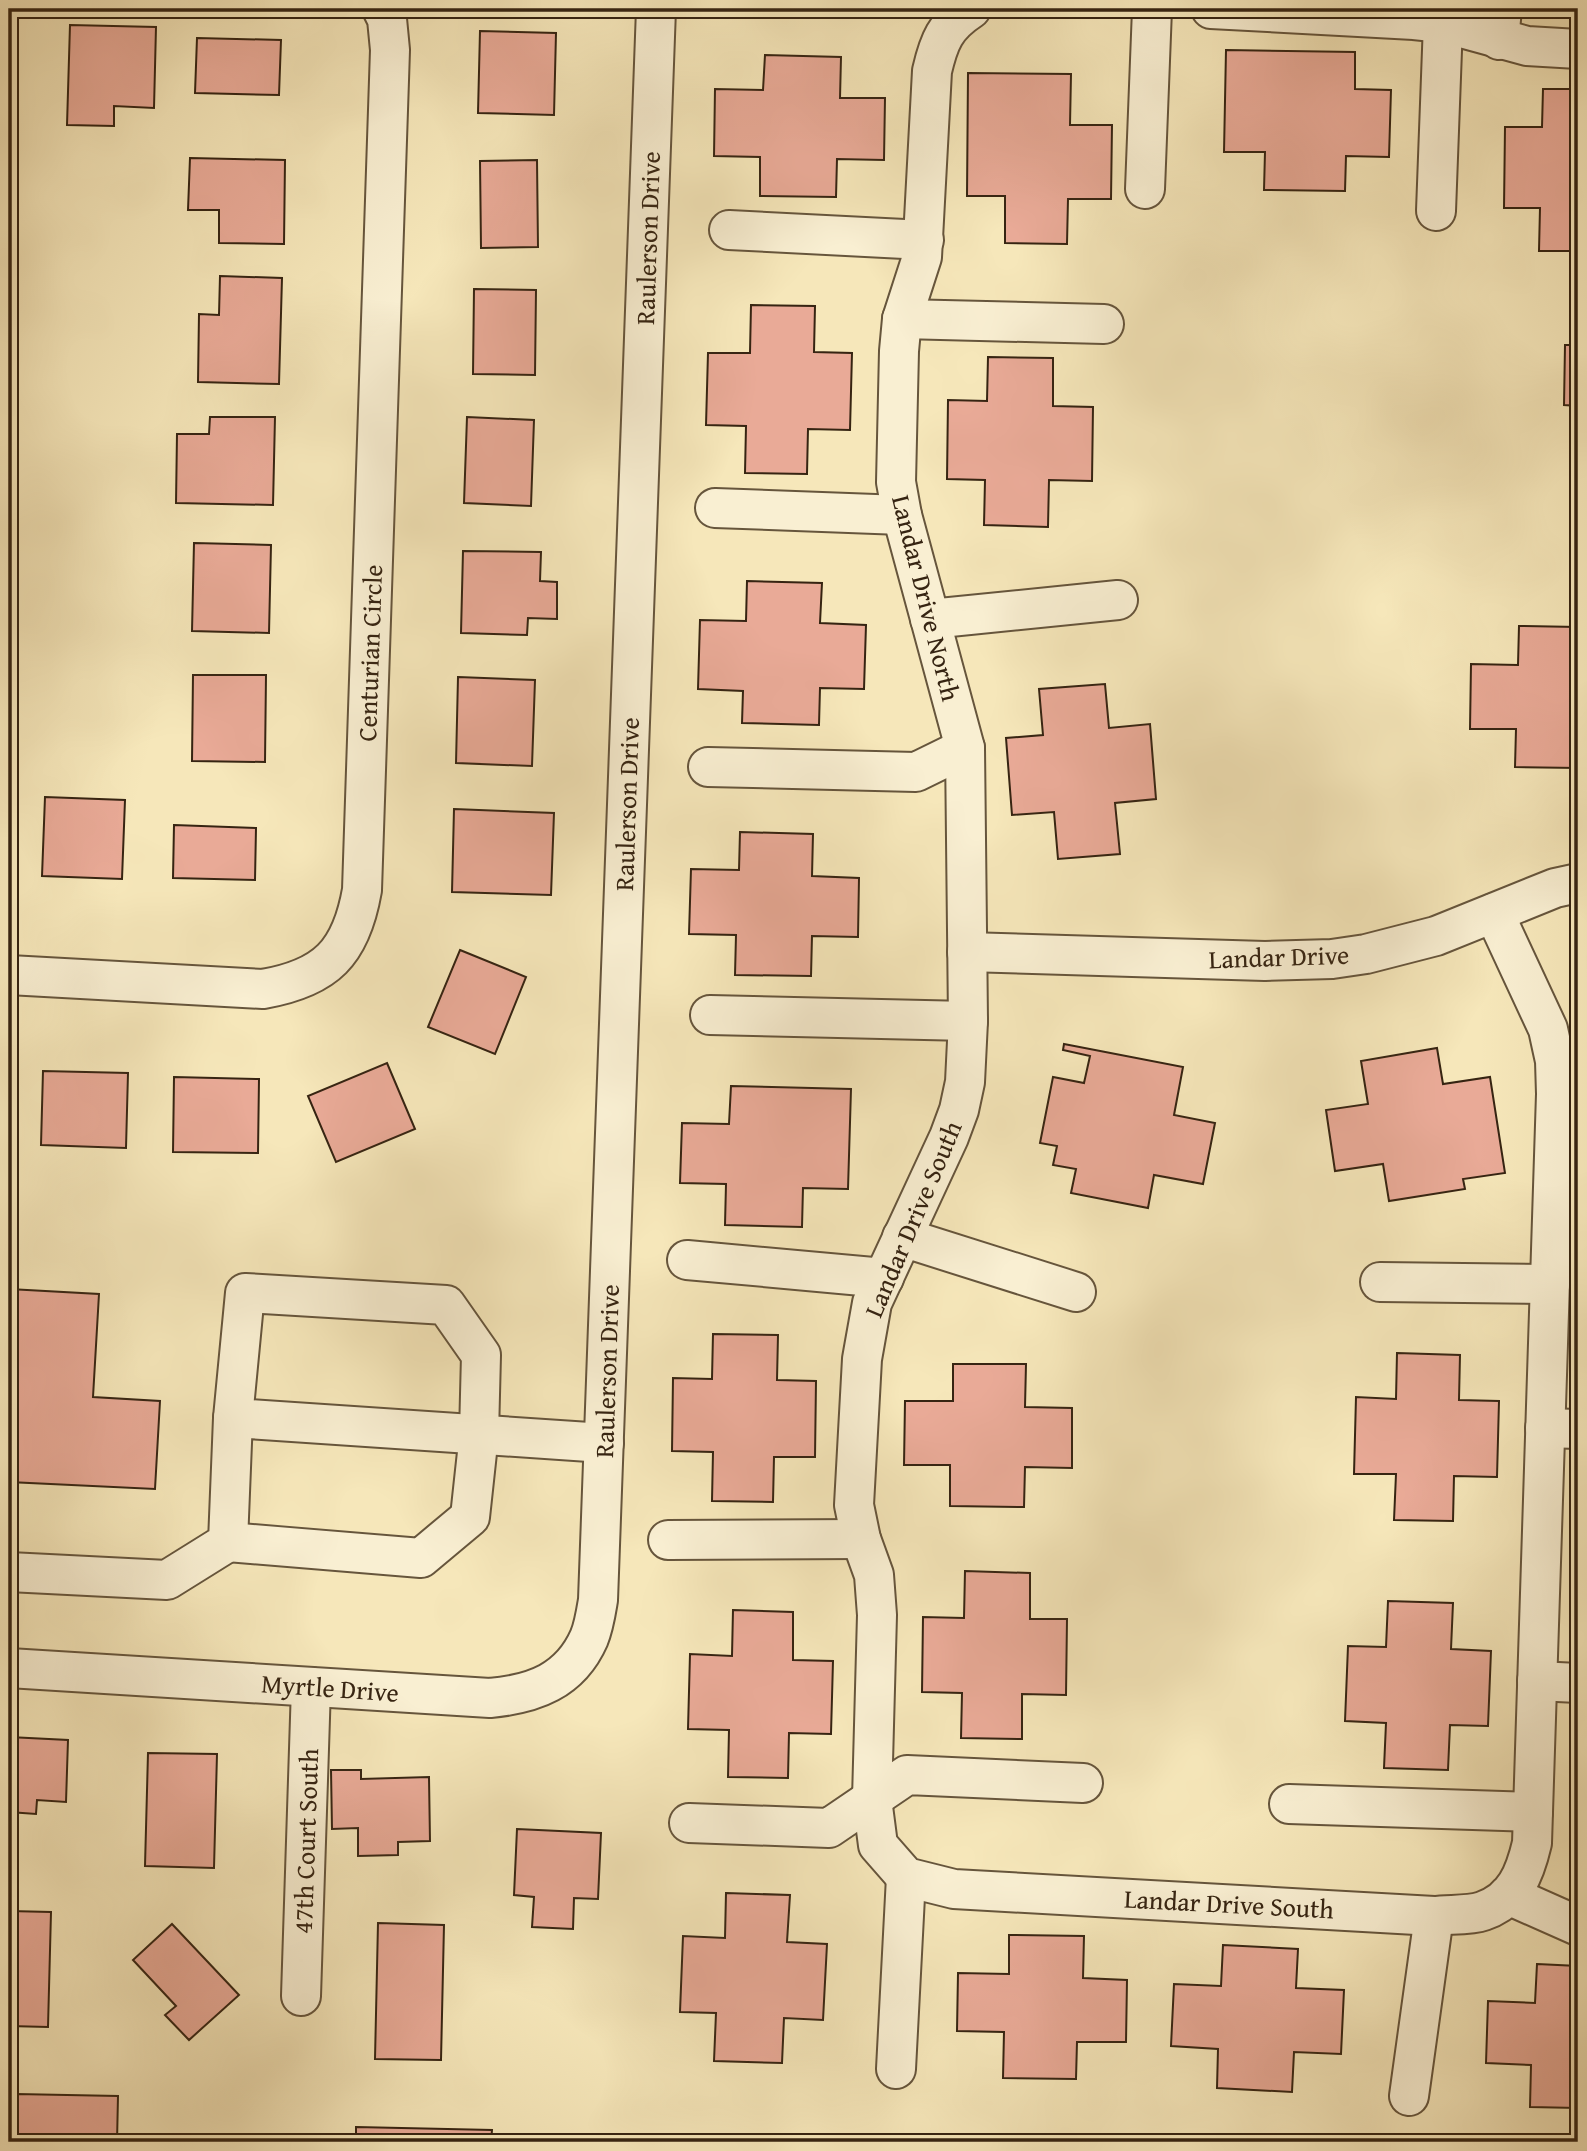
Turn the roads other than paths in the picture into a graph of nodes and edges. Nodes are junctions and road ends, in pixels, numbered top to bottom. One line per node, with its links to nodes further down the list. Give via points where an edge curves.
1 (382, 9): 24 (street, Centurian Circle, via 390,50 363,877 357,919 343,947 321,970 293,984 263,989)
2 (656, 9): 37 (street, Raulerson Drive)
3 (1152, 9): 9 (street)
4 (1233, 9): 6 (street)
5 (957, 11): 12 (street, Landar Drive North, via 938,44 932,71)
6 (1443, 23): 7 (street); 10 (street)
7 (1501, 24): 8 (street, via 1527,46)
8 (1578, 49)
9 (1145, 189)
10 (1436, 211)
11 (730, 230): 12 (street)
12 (924, 240): 13 (street, Landar Drive North)
13 (902, 319): 14 (street); 16 (street, Landar Drive North, via 896,482)
14 (1104, 324)
15 (715, 508): 16 (street)
16 (902, 514): 18 (street, Landar Drive North)
17 (1118, 600): 18 (street)
18 (930, 618): 19 (street, Landar Drive North)
19 (965, 748): 20 (street, via 916,772); 23 (street, Landar Drive North)
20 (708, 767)
21 (1578, 883): 22 (street, Landar Drive)
22 (1494, 913): 23 (street, Landar Drive, via 1436,936 1332,959); 27 (street, Landar Drive South, via 1548,1029)
23 (967, 952): 26 (street, Landar Drive South)
24 (9, 975)
25 (710, 1015): 26 (street)
26 (968, 1021): 28 (street, Landar Drive South, via 959,1110)
27 (1566, 1172): 32 (street, Landar Drive South)
28 (902, 1237): 30 (street, Landar Drive South); 33 (street)
29 (687, 1260): 30 (street)
30 (884, 1278): 38 (street, Landar Drive South, via 872,1303 862,1360 855,1505)
31 (1380, 1282): 32 (street)
32 (1550, 1284): 35 (street, Landar Drive South)
33 (1076, 1292)
34 (233, 1418): 36 (street); 36 (street, via 245,1293 446,1305 481,1355); 40 (street)
35 (1562, 1428): 44 (street, Landar Drive South)
36 (479, 1434): 37 (street); 40 (street, via 470,1517 421,1558)
37 (604, 1443): 42 (street, Raulerson Drive)
38 (861, 1539): 39 (street); 48 (street, Landar Drive South, via 874,1575 877,1615)
39 (668, 1540)
40 (228, 1542): 41 (street, via 167,1580)
41 (9, 1572)
42 (598, 1600): 46 (street, Myrtle Drive, via 590,1637 574,1663 550,1683 522,1695 491,1698)
43 (9, 1668): 46 (street, Myrtle Drive)
44 (1538, 1681): 45 (street); 50 (street, Landar Drive South)
45 (1578, 1683)
46 (311, 1687): 56 (street, 47th Court South)
47 (1083, 1783): 48 (street, via 907,1774)
48 (872, 1799): 51 (street, via 829,1828); 52 (street, Landar Drive South, via 877,1845)
49 (1289, 1804): 50 (street)
50 (1533, 1812): 53 (street, Landar Drive South, via 1525,1871)
51 (690, 1823)
52 (906, 1877): 54 (street, Landar Drive South, via 954,1889); 57 (street)
53 (1508, 1895): 54 (street, Landar Drive South, via 1483,1911); 55 (street)
54 (1434, 1916): 58 (street)
55 (1578, 1926)
56 (301, 1996)
57 (896, 2069)
58 (1409, 2096)

